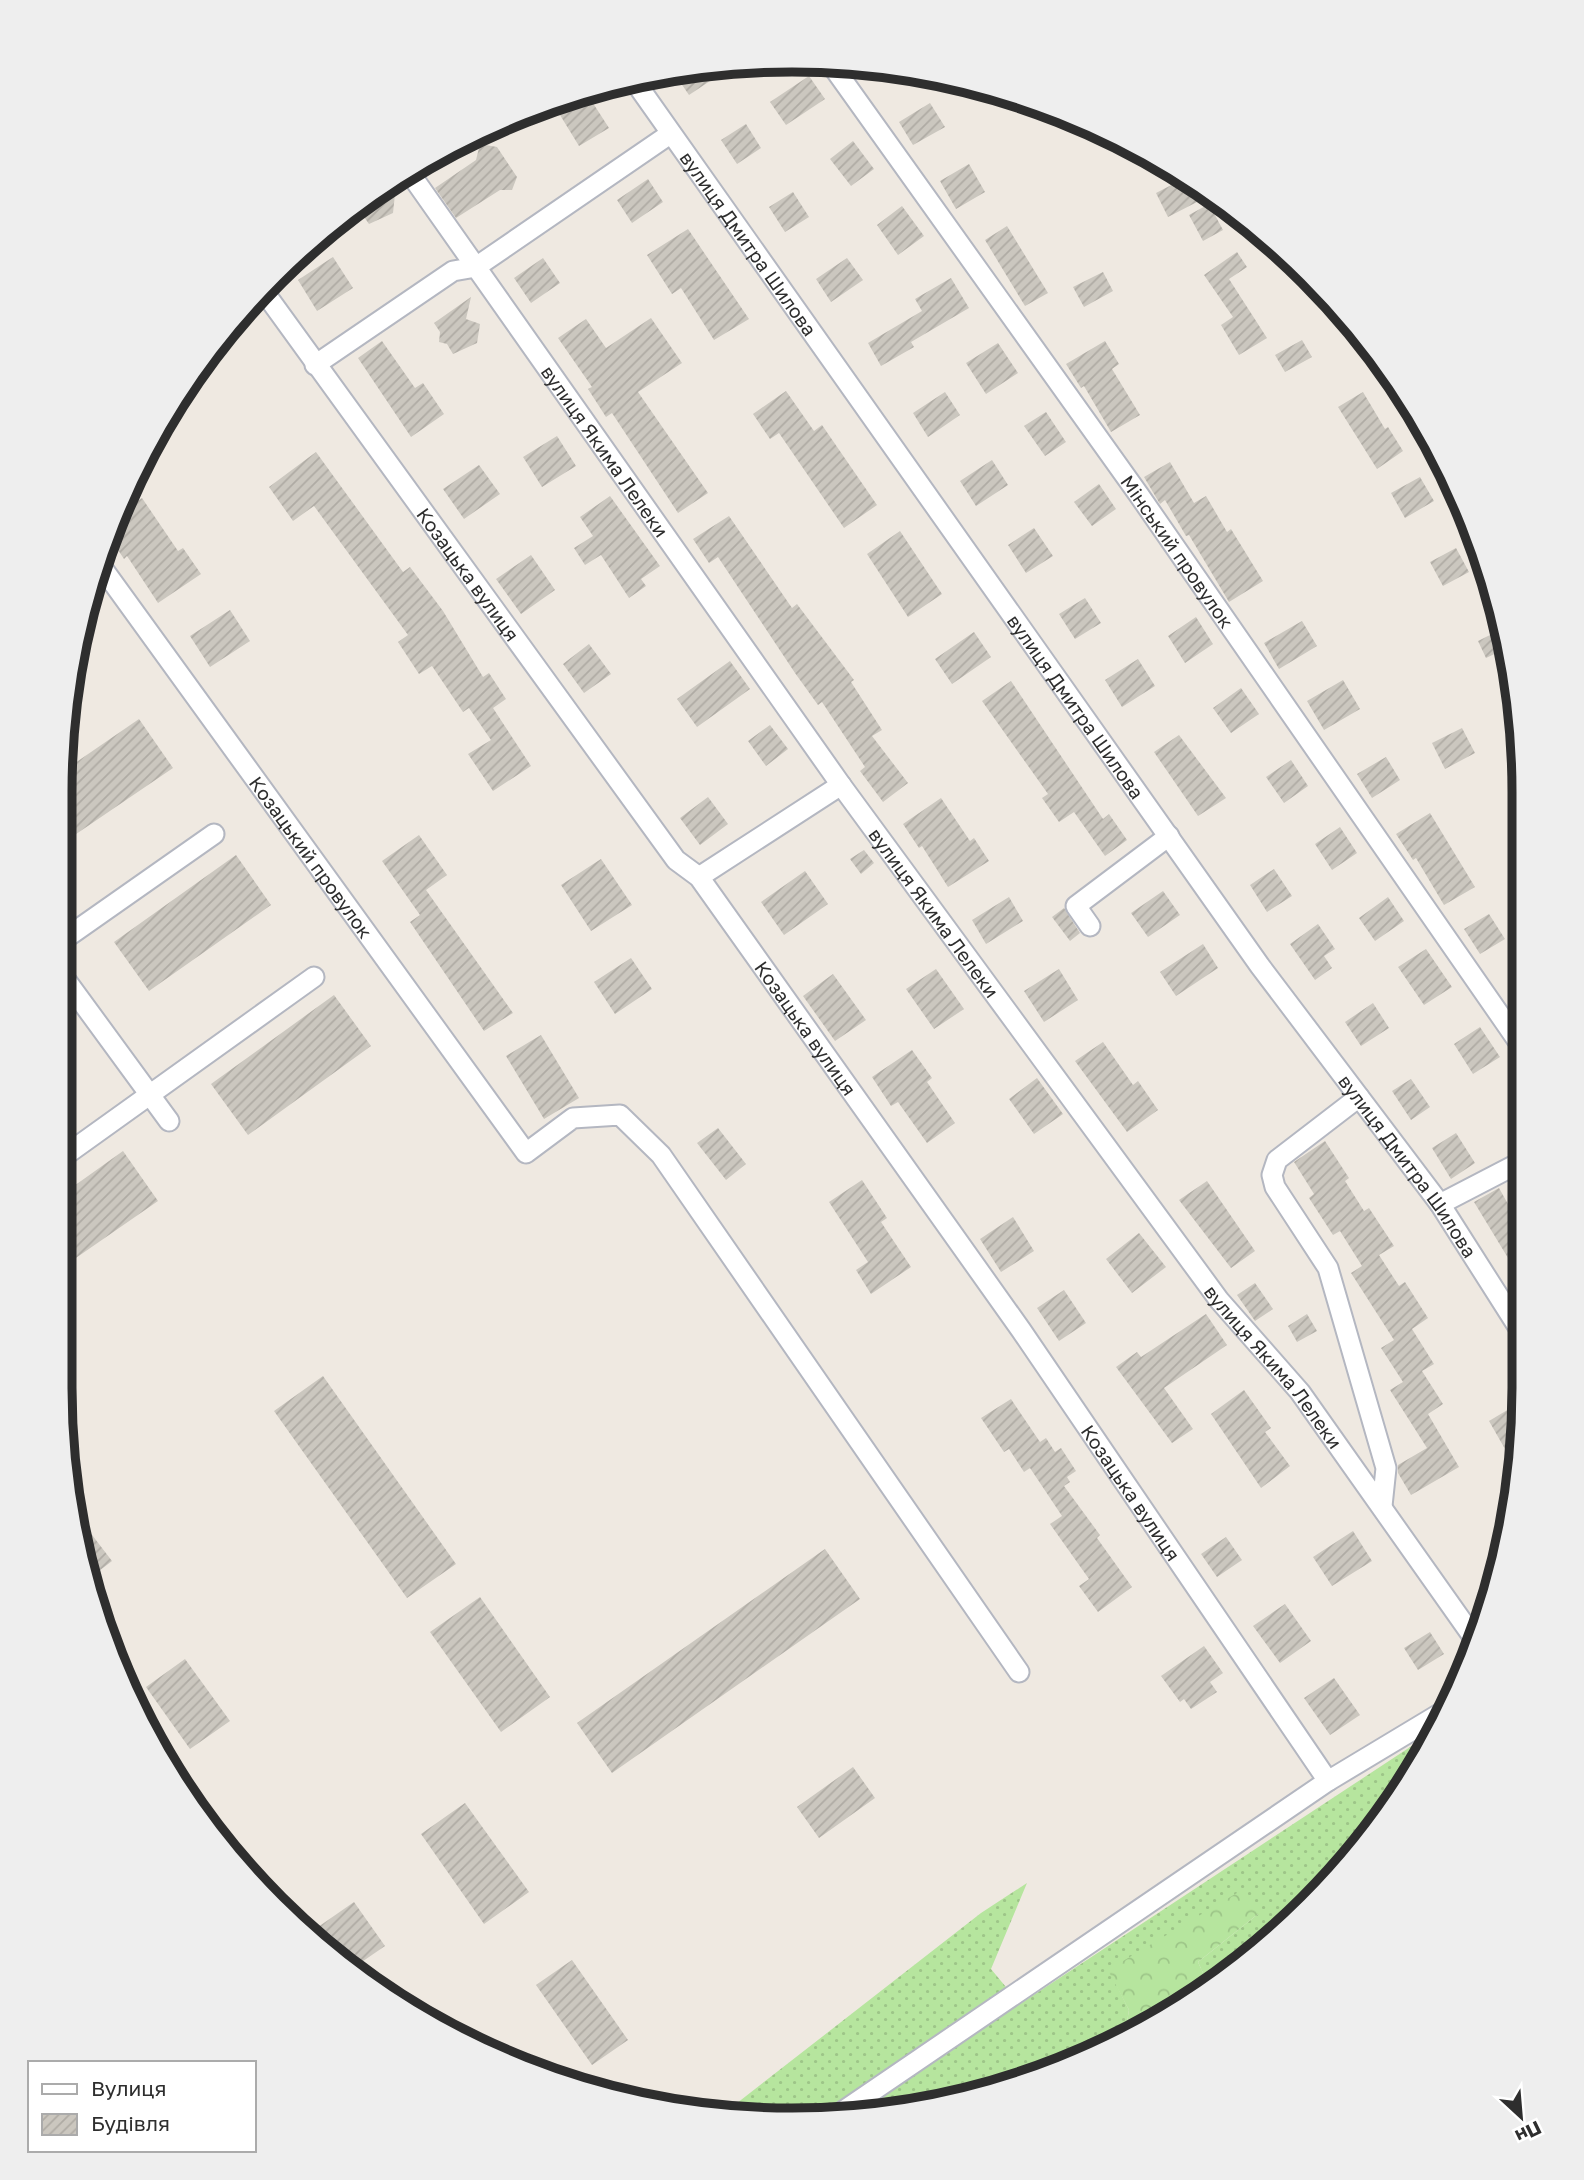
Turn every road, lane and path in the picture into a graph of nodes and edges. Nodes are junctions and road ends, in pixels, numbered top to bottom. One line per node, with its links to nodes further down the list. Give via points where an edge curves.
1 (837, 73): 17 (street, Мінський провулок, via 1139,495)
2 (639, 89): 3 (street, вулиця Дмитра Шилова)
3 (670, 134): 5 (street); 11 (street, вулиця Дмитра Шилова)
4 (414, 179): 5 (street, вулиця Якима Лелеки)
5 (476, 267): 7 (street, via 453,271); 9 (street, вулиця Якима Лелеки)
6 (268, 298): 7 (street, Козацька вулиця)
7 (315, 365): 12 (street, Козацька вулиця, via 676,860)
8 (106, 573): 27 (street, Козацький провулок, via 526,1153 573,1118 621,1115 661,1155)
9 (841, 785): 12 (street); 25 (street, вулиця Якима Лелеки, via 1219,1300 1300,1392)
10 (214, 835): 14 (street)
11 (1169, 836): 13 (street, via 1076,906); 19 (street, вулиця Дмитра Шилова)
12 (698, 877): 29 (street, Козацька вулиця, via 1021,1330)
13 (1090, 926)
14 (72, 934)
15 (314, 977): 18 (street)
16 (72, 988): 18 (street)
17 (1512, 1032)
18 (149, 1094): 20 (street); 21 (street)
19 (1359, 1097): 23 (street, вулиця Дмитра Шилова); 25 (street, via 1277,1160 1272,1175 1275,1187 1328,1268 1386,1468)
20 (169, 1121)
21 (72, 1149)
22 (1512, 1167): 23 (street)
23 (1440, 1204): 24 (street, вулиця Дмитра Шилова)
24 (1512, 1317)
25 (1382, 1506): 26 (street, вулиця Якима Лелеки)
26 (1469, 1632)
27 (1019, 1672)
28 (1432, 1719): 29 (street)
29 (1328, 1781): 30 (street)
30 (851, 2106)

